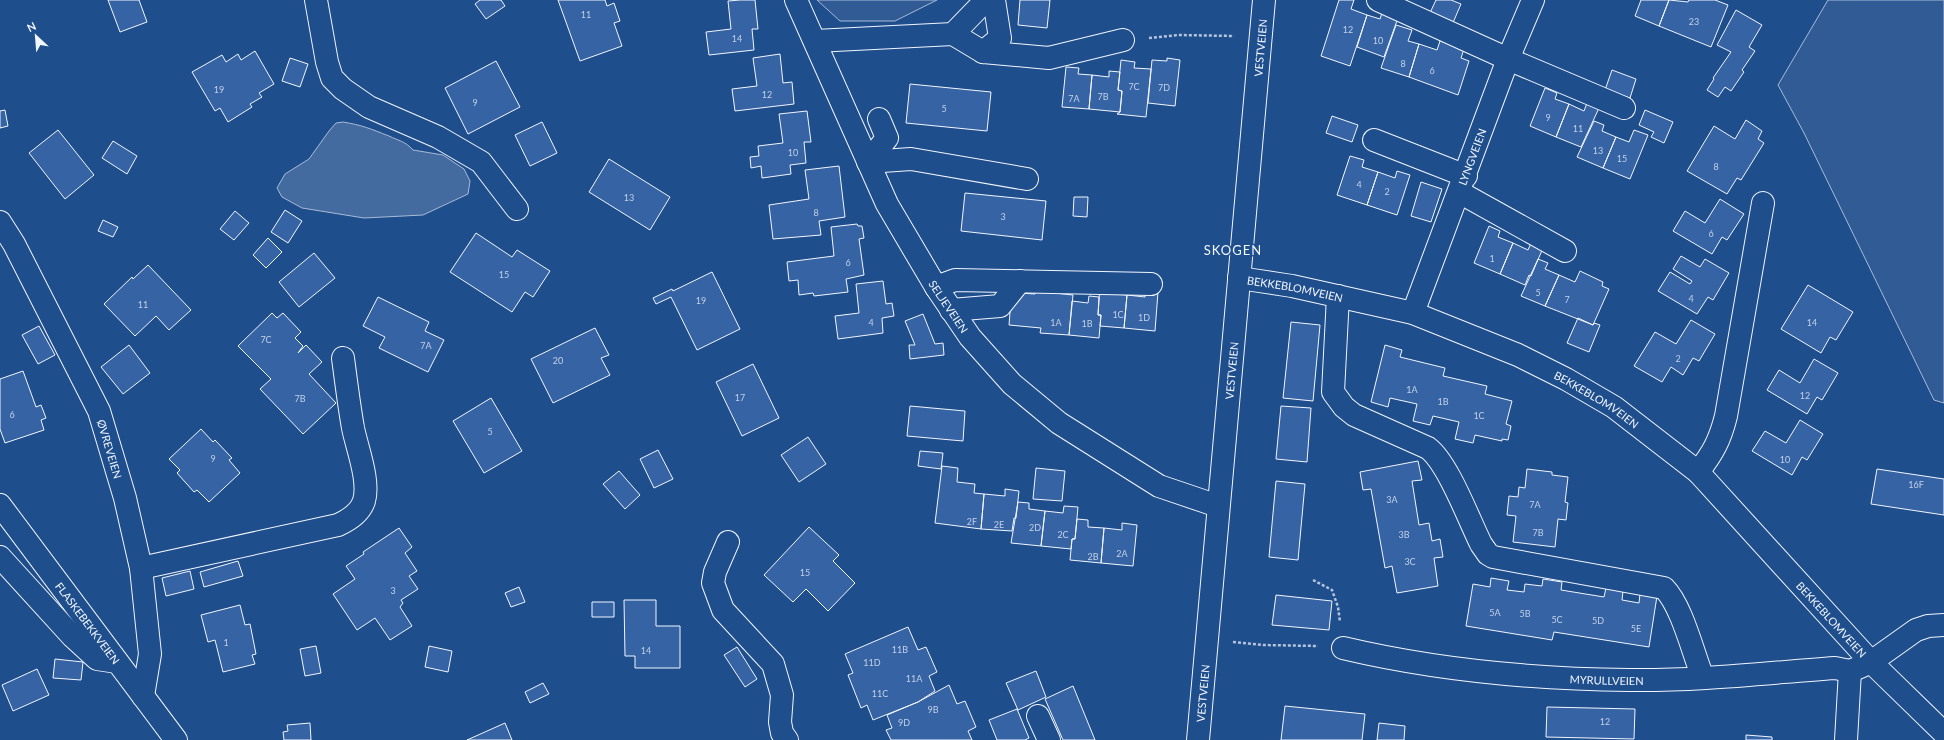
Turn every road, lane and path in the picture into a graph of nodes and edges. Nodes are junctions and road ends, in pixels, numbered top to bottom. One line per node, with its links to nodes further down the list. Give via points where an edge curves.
1 (316, 0): 21 (street, via 332,78 369,107 438,137 481,162)
2 (796, 0): 11 (street, SELJEVEIEN)
3 (986, 0): 8 (street)
4 (994, 0): 12 (street, via 1000,38)
5 (1264, 0): 24 (street, VESTVEIEN)
6 (1378, 0): 13 (street)
7 (1533, 0): 13 (street, LYNGVEIEN)
8 (953, 34): 11 (street); 12 (street)
9 (1238, 36): 10 (path, via 1178,35)
10 (1123, 40): 12 (street, via 1049,58)
11 (814, 41): 17 (street, SELJEVEIEN)
12 (984, 52)
13 (1508, 60): 14 (street); 19 (street, LYNGVEIEN)
14 (1624, 108)
15 (879, 119): 17 (street, via 887,138)
16 (1374, 140): 19 (street)
17 (868, 162): 18 (street, via 911,159); 27 (street, SELJEVEIEN, via 887,204)
18 (1027, 179)
19 (1462, 184): 23 (street); 30 (street, LYNGVEIEN)
20 (1763, 203): 32 (street, via 1726,416 1720,438)
21 (517, 210)
22 (0, 222): 37 (street, ØVREVEIEN, via 14,244 100,412 125,498)
23 (1565, 251)
24 (1239, 278): 28 (street, BEKKEBLOMVEIEN); 34 (street, VESTVEIEN)
25 (1020, 281): 26 (street); 27 (street, via 955,280); 29 (street, via 1000,306)
26 (1151, 284)
27 (936, 287): 29 (street, SELJEVEIEN)
28 (1338, 296): 30 (street, BEKKEBLOMVEIEN); 45 (street, via 1333,392 1344,407 1354,415 1433,452 1443,465 1481,544 1493,557 1660,586 1669,593 1678,611)
29 (951, 310): 34 (street, SELJEVEIEN, via 970,337 1012,384 1059,423 1159,486)
30 (1413, 314): 32 (street, BEKKEBLOMVEIEN, via 1518,355 1566,379 1614,407)
31 (343, 358): 37 (street, via 364,480 364,500 360,510 338,525)
32 (1698, 472): 43 (street, BEKKEBLOMVEIEN)
33 (0, 504): 42 (street, FLASKEBEKKVEIEN)
34 (1218, 506): 40 (street, VESTVEIEN)
35 (728, 542): 50 (street, via 713,583 723,610 773,664 780,689 782,733)
36 (0, 557): 42 (street, via 97,659)
37 (141, 568): 46 (street, ØVREVEIEN, via 150,654)
38 (1313, 580): 41 (path, via 1332,590 1338,607)
39 (1944, 625): 43 (street, BEKKEBLOMVEIEN, via 1916,630)
40 (1207, 639): 41 (path, via 1264,645); 52 (street, VESTVEIEN)
41 (1342, 648): 45 (street, MYRULLVEIEN, via 1445,667 1548,678)
42 (117, 662): 46 (street, FLASKEBEKKVEIEN)
43 (1871, 662): 44 (street); 48 (street, BEKKEBLOMVEIEN)
44 (1850, 671): 45 (street, MYRULLVEIEN, via 1835,668); 53 (street)
45 (1703, 678)
46 (143, 696): 49 (street, FLASKEBEKKVEIEN)
47 (1038, 716): 51 (street)
48 (1944, 733)
49 (176, 740)
50 (787, 740)
51 (1049, 740)
52 (1198, 740)
53 (1846, 740)

